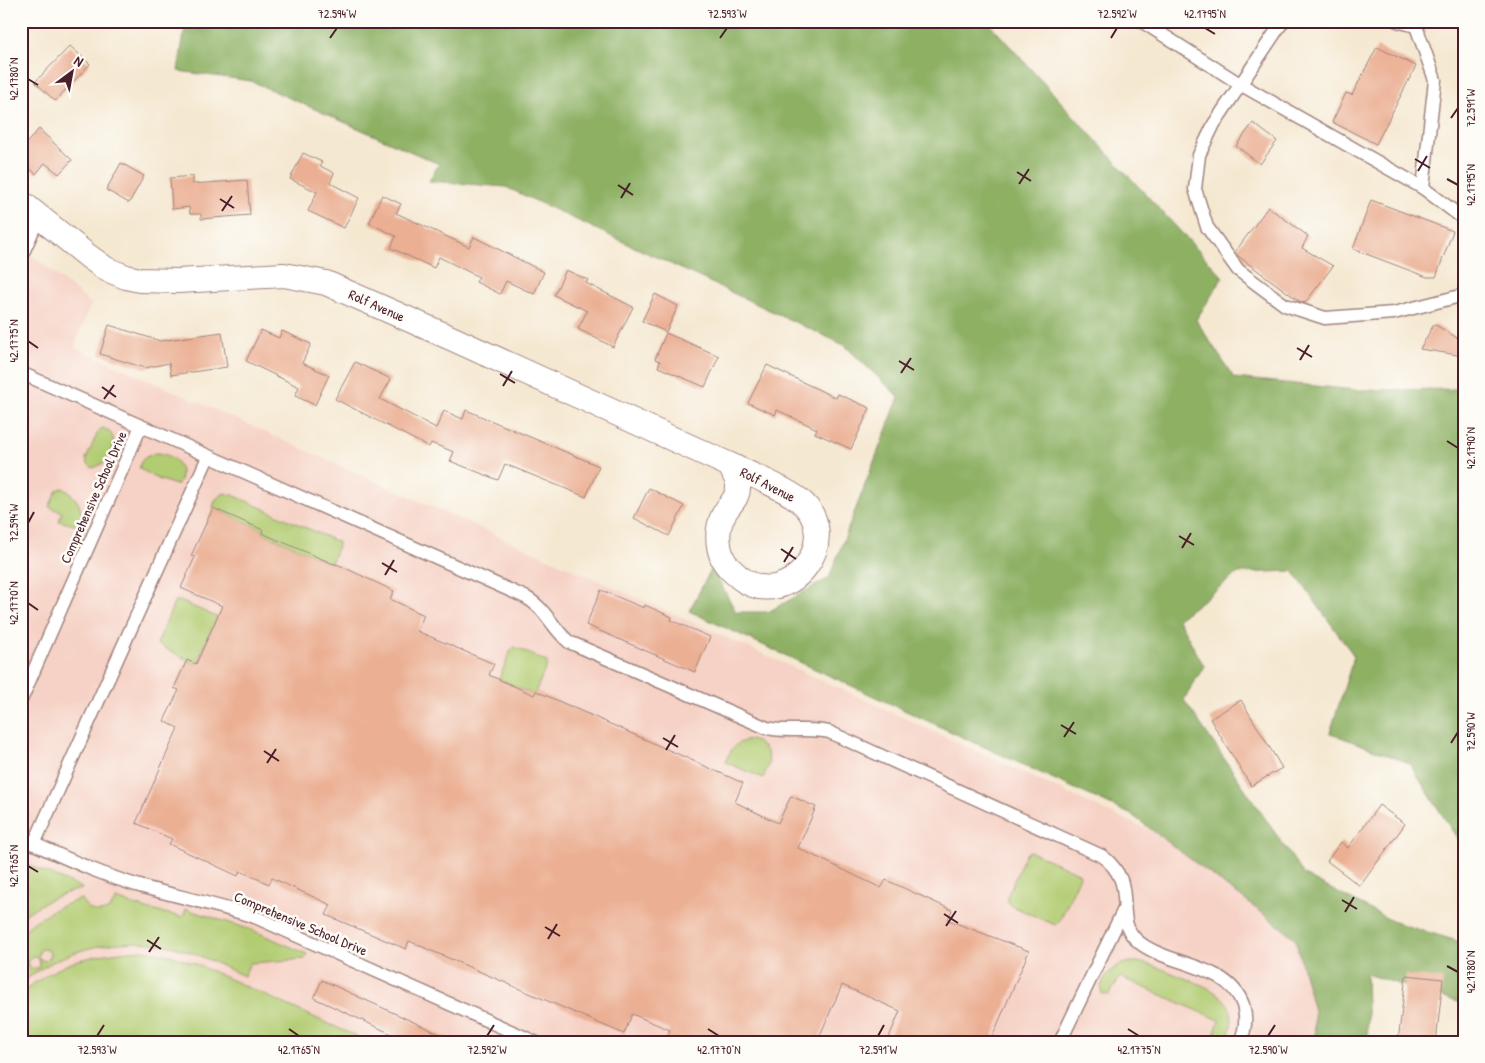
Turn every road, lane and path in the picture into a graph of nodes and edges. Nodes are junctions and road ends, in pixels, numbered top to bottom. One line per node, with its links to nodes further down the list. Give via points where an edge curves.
1 (1141, 21): 4 (lane)
2 (1283, 21): 4 (lane)
3 (1397, 21): 5 (lane, via 1416,26 1436,80)
4 (1240, 84): 5 (lane); 9 (lane, via 1214,124 1199,155 1195,189 1207,227 1238,270 1285,305 1325,318 1394,313)
5 (1423, 188): 7 (lane)
6 (30, 210): 8 (lane); 13 (street, Rolf Avenue, via 94,260 126,277 178,280 284,275 326,283)
7 (1464, 220)
8 (21, 257)
9 (1464, 295)
10 (21, 373): 11 (lane, Comprehensive School Drive)
11 (141, 426): 12 (lane); 14 (lane, Comprehensive School Drive)
12 (208, 456): 16 (lane); 17 (lane, via 525,596 539,606 569,642 768,728 829,732 1093,851 1117,871 1123,889)
13 (730, 465): 13 (street, Rolf Avenue, via 738,486 735,499 719,525 722,557 731,571 744,581 759,586 776,586 791,581 804,572 817,542 816,526 810,511 785,491)
14 (21, 700)
15 (21, 838): 16 (lane, Comprehensive School Drive)
16 (34, 844): 18 (lane, Comprehensive School Drive, via 142,887 224,906 255,917)
17 (1124, 908): 19 (lane); 20 (lane, via 1127,926 1141,944 1215,974 1234,990 1246,1014 1246,1026)
18 (535, 1042)
19 (1060, 1042)
20 (1240, 1042)

